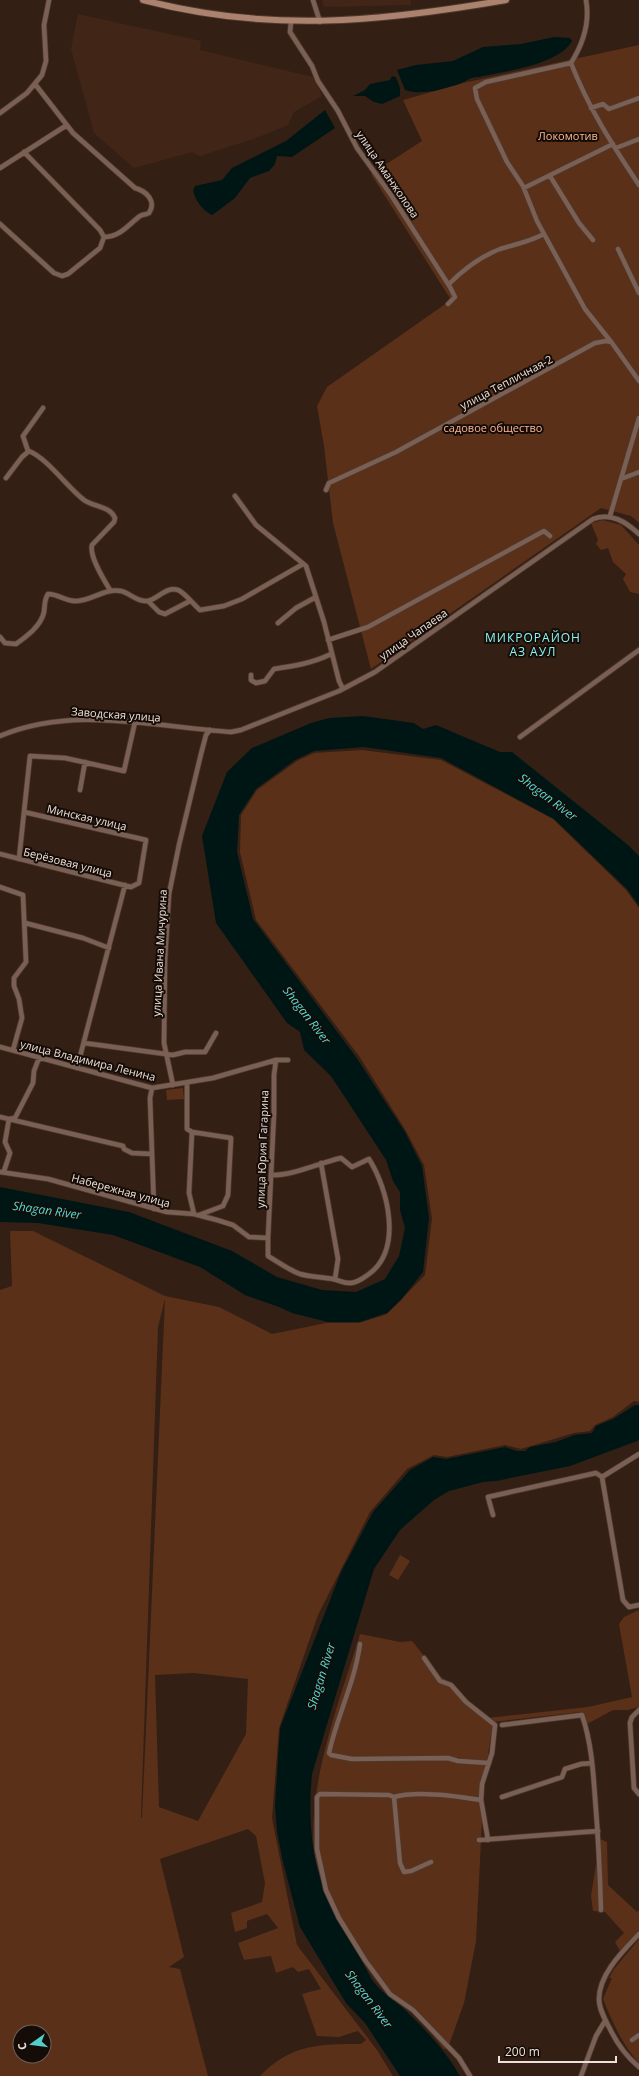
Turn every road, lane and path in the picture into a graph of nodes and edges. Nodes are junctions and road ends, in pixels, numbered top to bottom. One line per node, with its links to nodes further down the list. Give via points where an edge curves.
1 (49, 0): 9 (street, via 44,25 46,61 42,75)
2 (143, 0): 6 (main road, via 191,12)
3 (313, 0): 7 (street)
4 (506, 0): 7 (main road, via 378,19)
5 (586, 0): 8 (street, via 587,22 577,55)
6 (290, 22): 7 (main road); 26 (street, улица Аманжолова, via 290,32 338,111 357,148)
7 (320, 22)
8 (571, 63): 11 (street); 20 (street, via 486,82 475,88 485,118 507,162)
9 (35, 84): 12 (street, via 28,94); 13 (street)
10 (639, 98): 11 (street, via 609,109 603,104)
11 (591, 108): 15 (street)
12 (0, 113)
13 (66, 125): 16 (street); 23 (street, via 135,188 143,190 151,201 149,213 141,216 127,229 112,237)
14 (639, 139): 15 (street)
15 (615, 146): 18 (street); 19 (street)
16 (24, 152): 17 (street); 23 (street)
17 (0, 168)
18 (550, 176): 20 (street); 24 (street, via 579,223)
19 (639, 185)
20 (524, 188): 22 (street)
21 (0, 224): 23 (street, via 54,273 62,276 100,248)
22 (544, 234): 26 (street, via 483,257); 29 (street, via 585,309)
23 (104, 237)
24 (593, 240)
25 (618, 249): 27 (street)
26 (449, 284): 28 (street, улица Аманжолова, via 455,297)
27 (639, 294)
28 (448, 304)
29 (612, 343): 30 (street); 37 (street, улица Тепличная-2, via 595,343 396,452 329,483)
30 (639, 381)
31 (43, 408): 33 (street, via 23,436)
32 (639, 418): 36 (street)
33 (28, 451): 35 (street); 43 (street, via 33,452 86,501 114,515 114,522 91,549 92,556)
34 (639, 472): 36 (street)
35 (6, 478)
36 (621, 479): 39 (street)
37 (326, 490)
38 (235, 496): 42 (street, via 256,525)
39 (610, 516): 40 (street, via 622,520); 53 (street, улица Чапаева, via 604,515 593,519 375,672)
40 (639, 534)
41 (550, 536): 49 (street, via 544,531 368,627)
42 (304, 564): 44 (street); 46 (street, via 242,599 224,606 200,610)
43 (110, 590): 45 (street, via 122,591 140,601); 48 (street, via 76,602 65,600 56,594 48,594 44,600 44,613 40,622 26,637 16,644 5,643)
44 (316, 597): 47 (street, via 296,608); 49 (street)
45 (148, 601): 46 (street, via 168,590 176,589 183,592); 46 (street, via 159,612 165,614)
46 (190, 601)
47 (278, 623)
48 (0, 637)
49 (328, 640): 51 (street)
50 (639, 650): 57 (street)
51 (331, 654): 52 (street, via 307,664 274,669 265,681 256,684 251,680); 53 (street)
52 (251, 675)
53 (343, 689): 55 (street, улица Чапаева, via 241,730)
54 (135, 722): 55 (street, Заводская улица); 56 (street, Заводская улица, via 59,720 34,724); 58 (street, via 124,771)
55 (210, 730): 72 (street, улица Ивана Мичурина, via 206,735 199,760 169,894 165,965)
56 (0, 736)
57 (520, 737)
58 (85, 762): 59 (street); 60 (street, via 41,755 30,756)
59 (80, 790)
60 (24, 812): 62 (street); 65 (street, Минская улица, via 146,840 139,883)
61 (0, 854): 62 (street, Берёзовая улица)
62 (19, 859): 63 (street, Берёзовая улица)
63 (125, 885): 65 (street, Берёзовая улица); 67 (street)
64 (0, 887): 66 (street, via 24,895)
65 (131, 887)
66 (25, 923): 67 (street, via 83,938); 71 (street, via 26,962 14,978 22,1018)
67 (109, 948): 69 (street)
68 (216, 1033): 72 (street, via 205,1052)
69 (84, 1043): 72 (street); 76 (street)
70 (0, 1047): 71 (street, улица Владимира Ленина)
71 (13, 1050): 73 (street, улица Владимира Ленина)
72 (166, 1054): 78 (street, улица Ивана Мичурина)
73 (40, 1058): 76 (street, улица Владимира Ленина); 81 (street, via 28,1095 15,1118)
74 (276, 1060): 75 (street, улица Владимира Ленина); 77 (street, улица Владимира Ленина); 86 (street, улица Юрия Гагарина)
75 (288, 1060)
76 (77, 1068): 79 (street, улица Владимира Ленина)
77 (187, 1083): 78 (street, улица Владимира Ленина); 82 (street, via 187,1129)
78 (173, 1085): 79 (street, улица Владимира Ленина)
79 (152, 1088): 83 (street)
80 (0, 1118): 81 (street)
81 (9, 1120): 83 (street, via 123,1146 132,1153); 85 (street, via 5,1142 10,1153)
82 (192, 1132): 88 (street, via 189,1193); 88 (street, via 232,1138 228,1195 223,1206)
83 (152, 1154): 87 (street)
84 (321, 1163): 86 (street, via 281,1175); 90 (street, via 338,1259); 90 (street, via 341,1158 352,1167 369,1160 377,1172 389,1216 389,1240 382,1262 363,1279 349,1284)
85 (2, 1171): 87 (street, Набережная улица, via 48,1179)
86 (271, 1175): 89 (street, улица Юрия Гагарина)
87 (154, 1209): 88 (street, Набережная улица)
88 (197, 1215): 89 (street, Набережная улица, via 233,1226 249,1237)
89 (268, 1238): 90 (street, via 268,1256 299,1273)
90 (335, 1279)
91 (639, 1454): 92 (street)
92 (602, 1477): 93 (street, via 596,1473 488,1497); 94 (street, via 623,1600 629,1607)
93 (493, 1516)
94 (639, 1605)
95 (360, 1644): 99 (street, via 345,1702 333,1735 329,1753 331,1755 352,1759 448,1758)
96 (424, 1658): 99 (street, via 440,1681 451,1685 466,1702 494,1725)
97 (639, 1710): 101 (street, via 630,1723 634,1788)
98 (502, 1725): 100 (street, via 582,1715 587,1729)
99 (489, 1763): 104 (street, via 482,1784)
100 (592, 1763): 102 (street, via 565,1769 562,1777); 105 (street)
101 (639, 1794)
102 (502, 1797)
103 (394, 1798): 104 (street, via 404,1794 438,1794); 108 (street, via 400,1863 404,1872); 115 (street, via 390,1795 320,1794 317,1797 317,1849 324,1884 340,1918 379,1980 390,1994 413,2010 452,2051)
104 (481, 1800): 107 (street)
105 (598, 1831): 107 (street); 109 (street)
106 (479, 1840): 107 (street)
107 (488, 1840)
108 (431, 1862)
109 (601, 1910)
110 (639, 1934): 111 (street, via 609,1970 600,1990 599,1999)
111 (605, 2020): 114 (street, via 628,2058); 116 (street)
112 (639, 2035): 113 (street)
113 (632, 2040)
114 (639, 2067)
115 (470, 2076)
116 (581, 2076)

